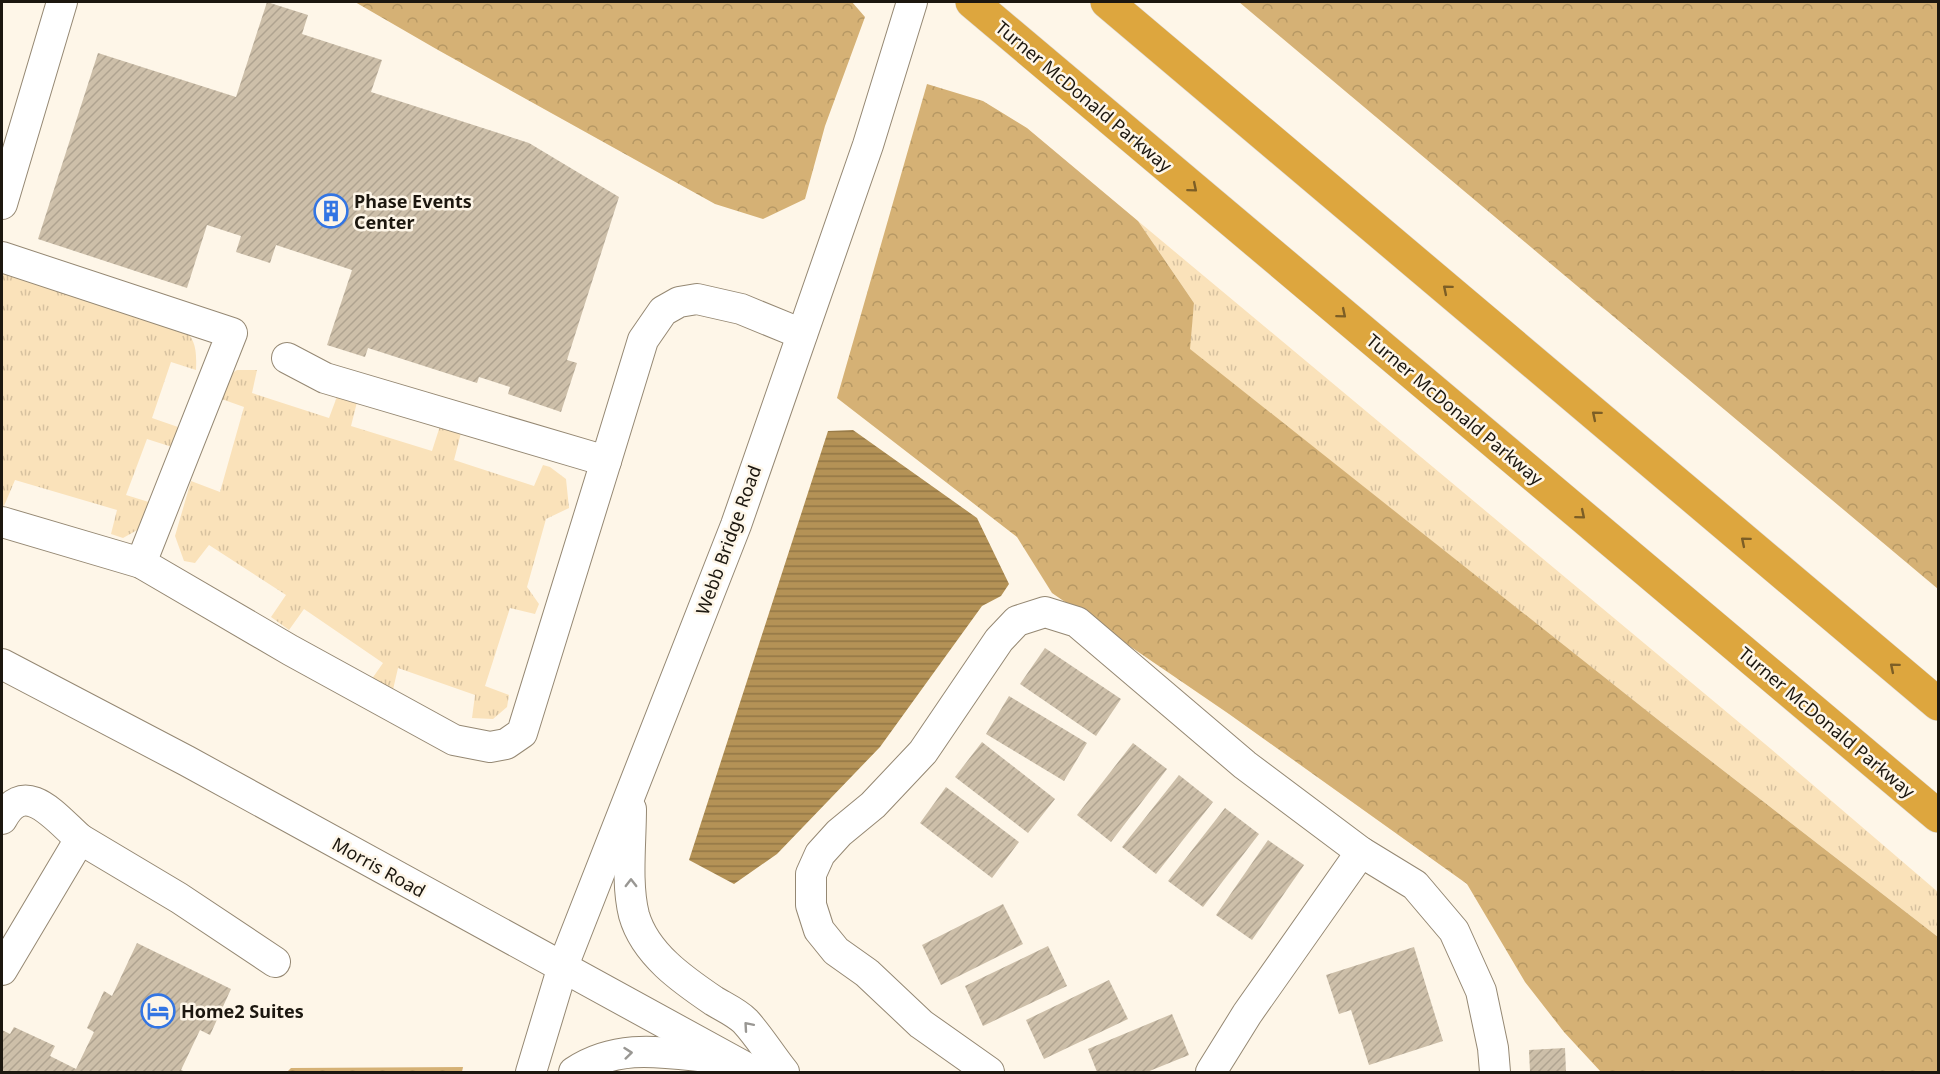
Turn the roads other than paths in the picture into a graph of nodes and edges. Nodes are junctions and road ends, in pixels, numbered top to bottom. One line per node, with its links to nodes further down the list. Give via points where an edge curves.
1 (62, 2): 5 (street)
2 (912, 2): 7 (street, Webb Bridge Road, via 868,146)
3 (972, 2): 15 (highway, Turner McDonald Parkway, one-way to 15)
4 (1107, 2): 13 (highway, one-way to 4)
5 (2, 204)
6 (2, 257): 11 (street, via 232,333)
7 (802, 334): 9 (street, via 741,309 697,299 679,302 663,311 643,340); 14 (street, Webb Bridge Road, via 736,525)
8 (287, 358): 9 (street, via 325,378)
9 (606, 461): 11 (street, via 522,733 506,744 490,747 454,740)
10 (2, 522): 11 (street)
11 (141, 563)
12 (2, 664): 20 (street, Morris Road)
13 (1938, 704)
14 (631, 792): 20 (street, Webb Bridge Road); 25 (street, one-way to 14, via 744,1020 673,970 642,934 631,894)
15 (1938, 816)
16 (2, 819): 17 (street, via 15,804 26,799 37,802)
17 (80, 839): 19 (street, via 180,898); 21 (street)
18 (1360, 852): 26 (street, via 1245,765 1077,622 1045,612 1017,621 999,640 923,752 873,805 839,833 820,854 811,874 811,904 819,930 836,951 867,973 921,1024); 27 (street); 28 (street, via 1415,885 1454,931 1481,991)
19 (275, 962)
20 (563, 966): 22 (street, Morris Road); 23 (street, Webb Bridge Road)
21 (2, 970)
22 (742, 1066): 24 (street, one-way to 22, via 590,1062 629,1052)
23 (531, 1072)
24 (574, 1072)
25 (784, 1072)
26 (989, 1072)
27 (1210, 1072)
28 (1495, 1072)

